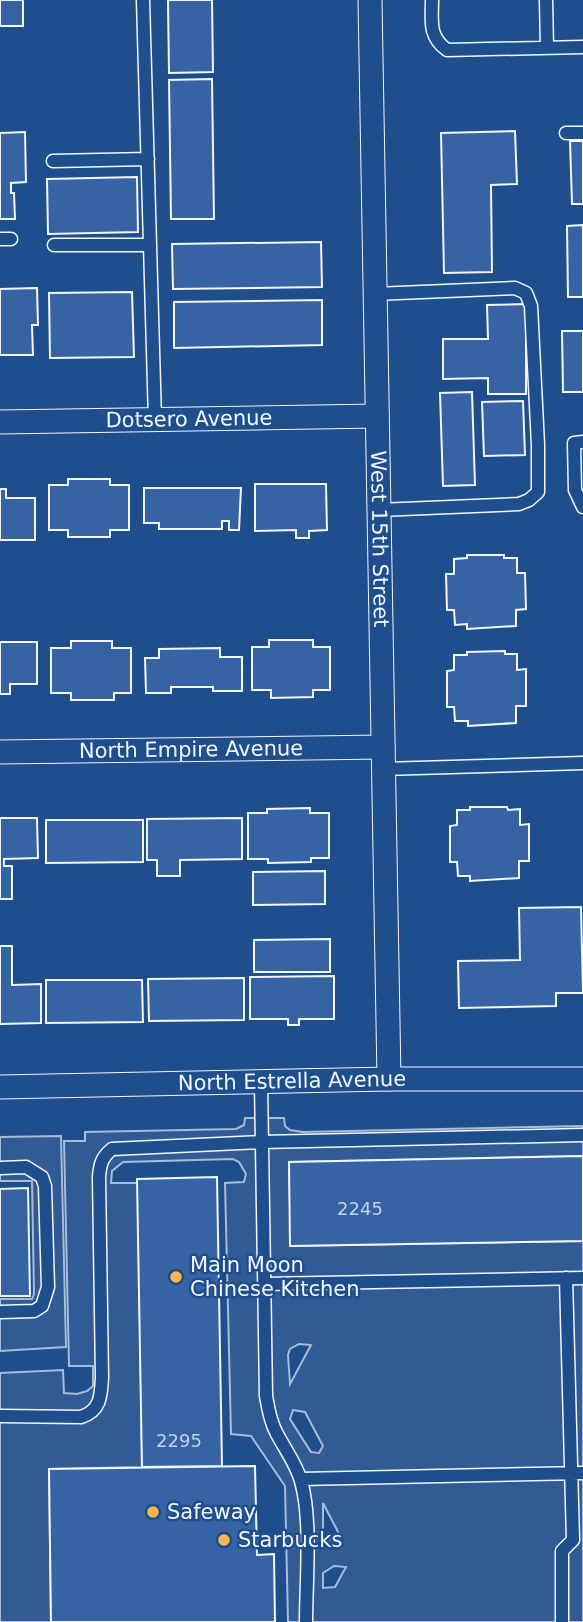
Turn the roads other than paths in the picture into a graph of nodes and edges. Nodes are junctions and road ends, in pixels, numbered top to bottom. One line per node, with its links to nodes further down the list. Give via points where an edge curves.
1 (143, 0): 9 (lane)
2 (370, 0): 13 (street, West 15th Street)
3 (432, 0): 6 (lane, via 432,30 437,43 447,50)
4 (546, 0): 6 (lane)
5 (583, 47): 6 (lane)
6 (547, 48)
7 (566, 133): 8 (lane)
8 (583, 133)
9 (148, 159): 10 (lane); 12 (lane)
10 (53, 161)
11 (54, 245): 12 (lane)
12 (150, 245): 15 (lane)
13 (375, 294): 14 (street, West 15th Street); 19 (lane, via 515,288 526,293 531,306 538,446 538,492 529,500)
14 (377, 416): 15 (street, Dotsero Avenue); 19 (street, West 15th Street)
15 (155, 420): 16 (street, Dotsero Avenue)
16 (0, 422)
17 (583, 442): 18 (lane, via 574,443 575,489)
18 (583, 507)
19 (379, 510): 21 (street, West 15th Street)
20 (0, 752): 21 (street, North Empire Avenue)
21 (383, 758): 22 (lane); 23 (street, West 15th Street)
22 (583, 763)
23 (389, 1079): 24 (street, North Estrella Avenue); 25 (street, North Estrella Avenue)
24 (583, 1079)
25 (261, 1082): 26 (street, North Estrella Avenue); 28 (lane)
26 (0, 1087)
27 (583, 1135): 28 (lane)
28 (262, 1142): 32 (lane); 34 (lane, via 119,1147 105,1155 99,1177 100,1401 90,1414 81,1417)
29 (0, 1168): 33 (lane, via 26,1167 42,1177 48,1287 41,1306 34,1311)
30 (566, 1278): 31 (lane); 32 (lane); 35 (lane)
31 (583, 1278)
32 (265, 1284): 36 (lane, via 269,1414)
33 (0, 1312)
34 (0, 1416)
35 (578, 1474): 36 (lane); 38 (lane, via 573,1540 562,1551)
36 (301, 1479): 37 (lane, via 306,1506)
37 (306, 1622)
38 (562, 1622)

